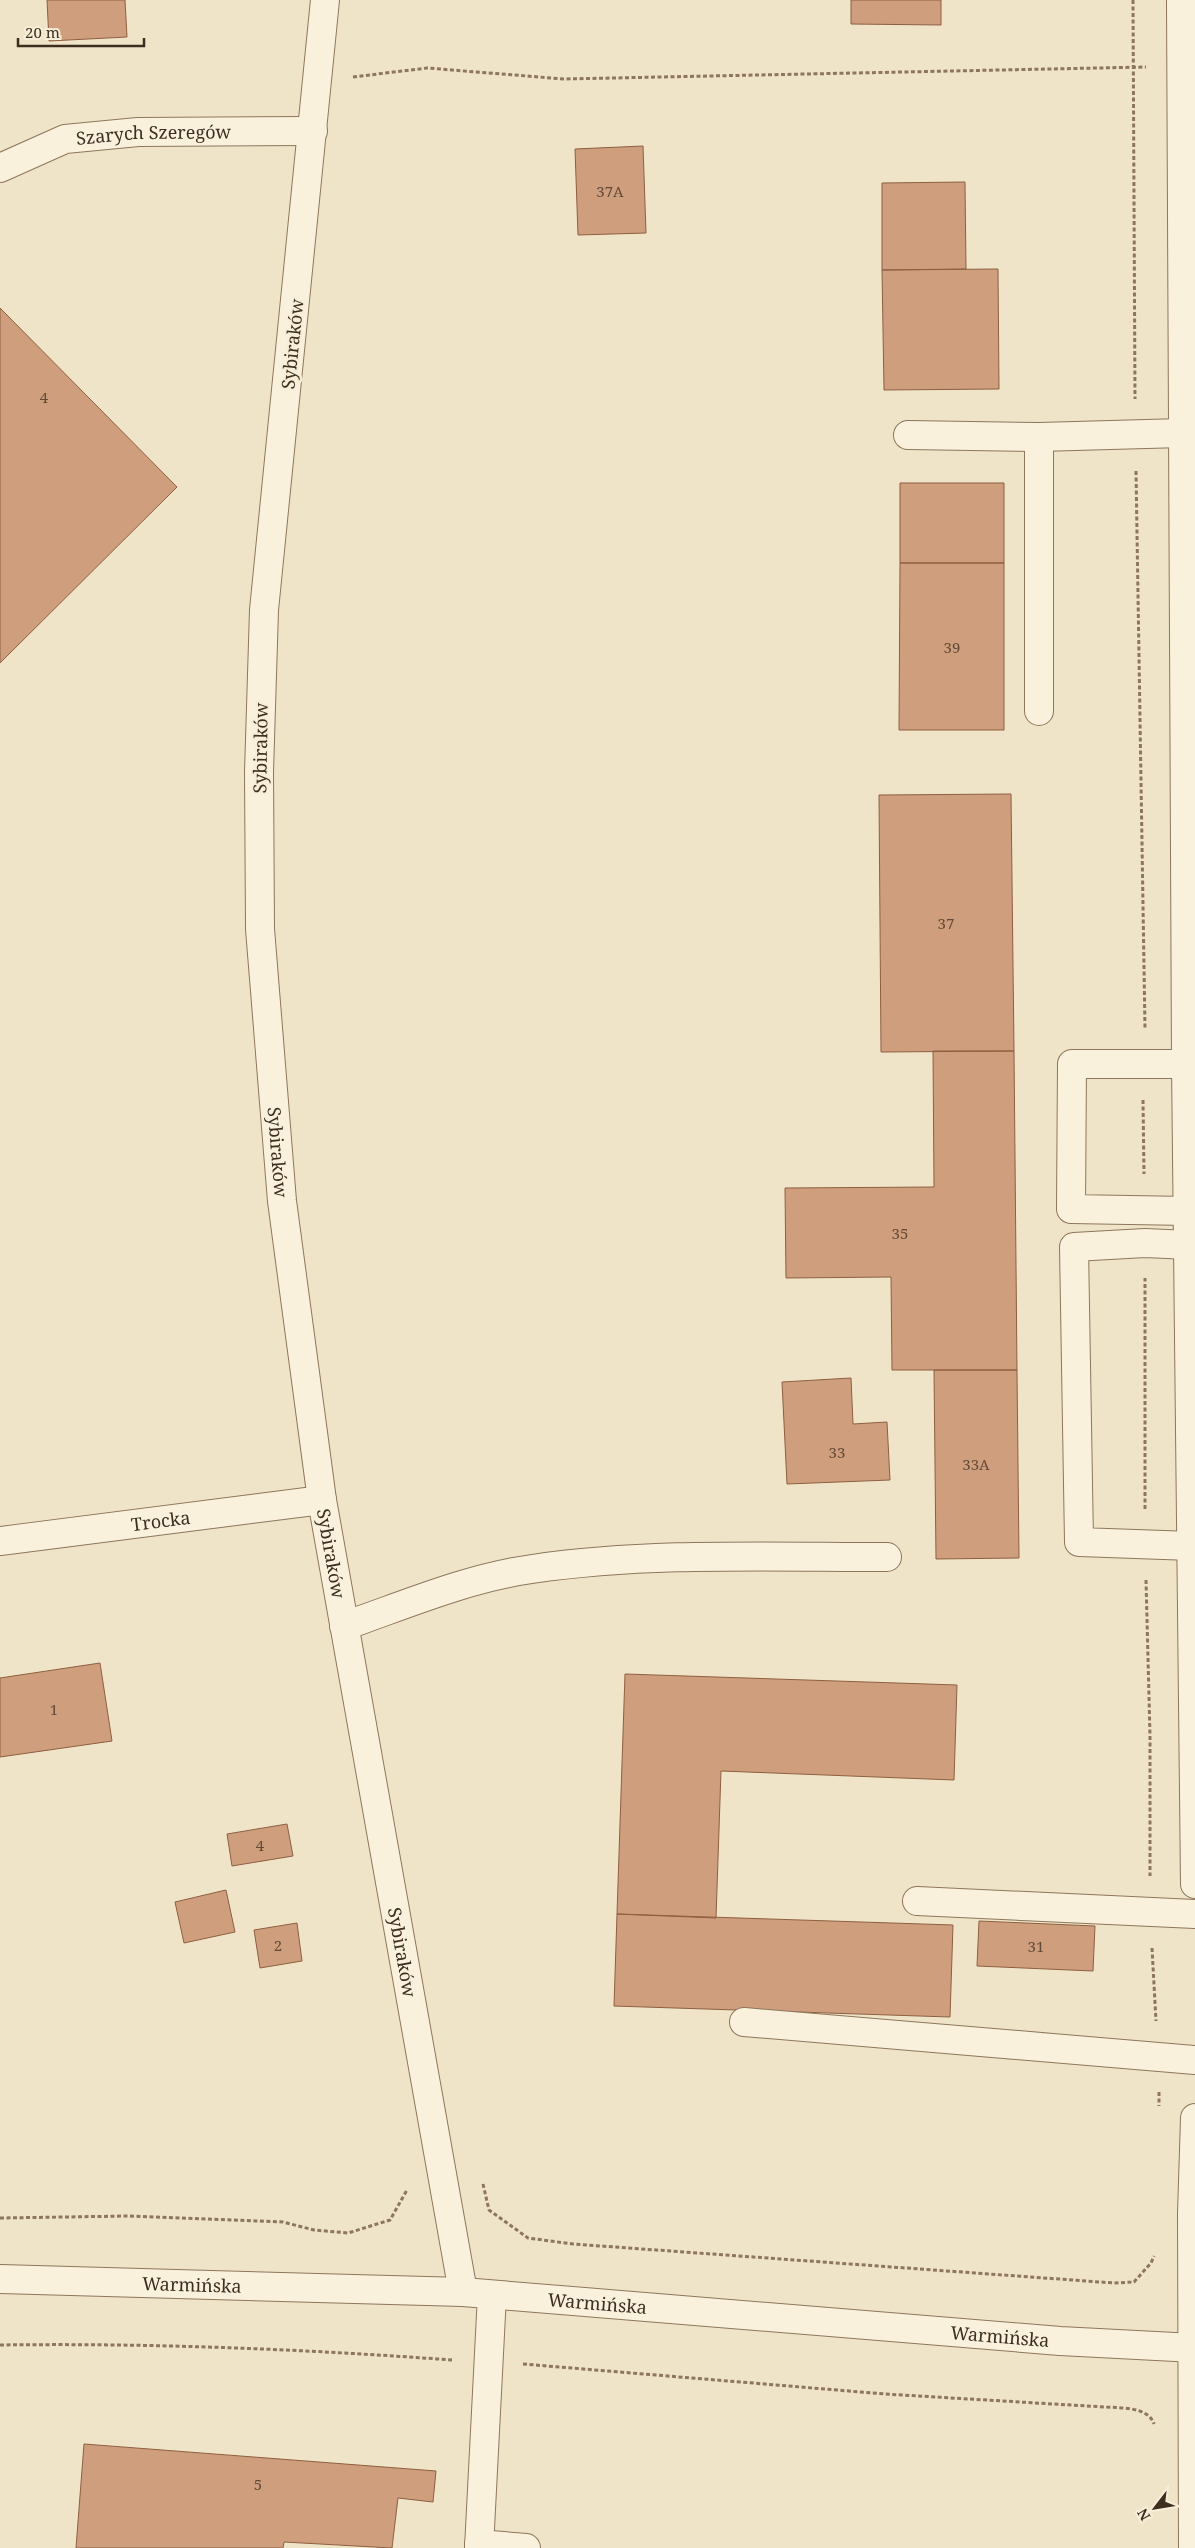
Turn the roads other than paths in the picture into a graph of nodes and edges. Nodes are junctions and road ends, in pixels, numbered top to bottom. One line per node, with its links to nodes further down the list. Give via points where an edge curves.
1 (326, 0): 3 (street, Sybiraków)
2 (1181, 0): 5 (street)
3 (313, 131): 4 (street, Szarych Szeregów, via 138,132 65,139); 13 (street, Sybiraków, via 264,610 259,772 260,929 282,1201)
4 (0, 168)
5 (1182, 433): 7 (street); 9 (street)
6 (908, 434): 7 (street)
7 (1039, 437): 8 (street)
8 (1040, 711)
9 (1191, 1018): 10 (street)
10 (1186, 1064): 11 (street); 11 (street, via 1072,1064 1071,1209)
11 (1188, 1212): 12 (street)
12 (1189, 1245): 15 (street); 15 (street, via 1145,1243 1074,1247 1079,1542)
13 (322, 1500): 14 (street, Trocka); 17 (street, Sybiraków)
14 (0, 1541)
15 (1192, 1546): 18 (street)
16 (887, 1557): 17 (street, via 666,1558 532,1569 470,1582)
17 (344, 1626): 25 (street, Sybiraków)
18 (1195, 1884)
19 (917, 1901): 20 (street)
20 (1195, 1914)
21 (744, 2022): 22 (street)
22 (1195, 2060)
23 (1195, 2118): 27 (street, via 1192,2214)
24 (0, 2279): 25 (street, Warmińska)
25 (463, 2292): 26 (street, Warmińska)
26 (492, 2295): 27 (street, Warmińska, via 1060,2342); 28 (street)
27 (1194, 2348): 30 (street)
28 (479, 2546): 29 (street)
29 (526, 2548)
30 (1193, 2548)

